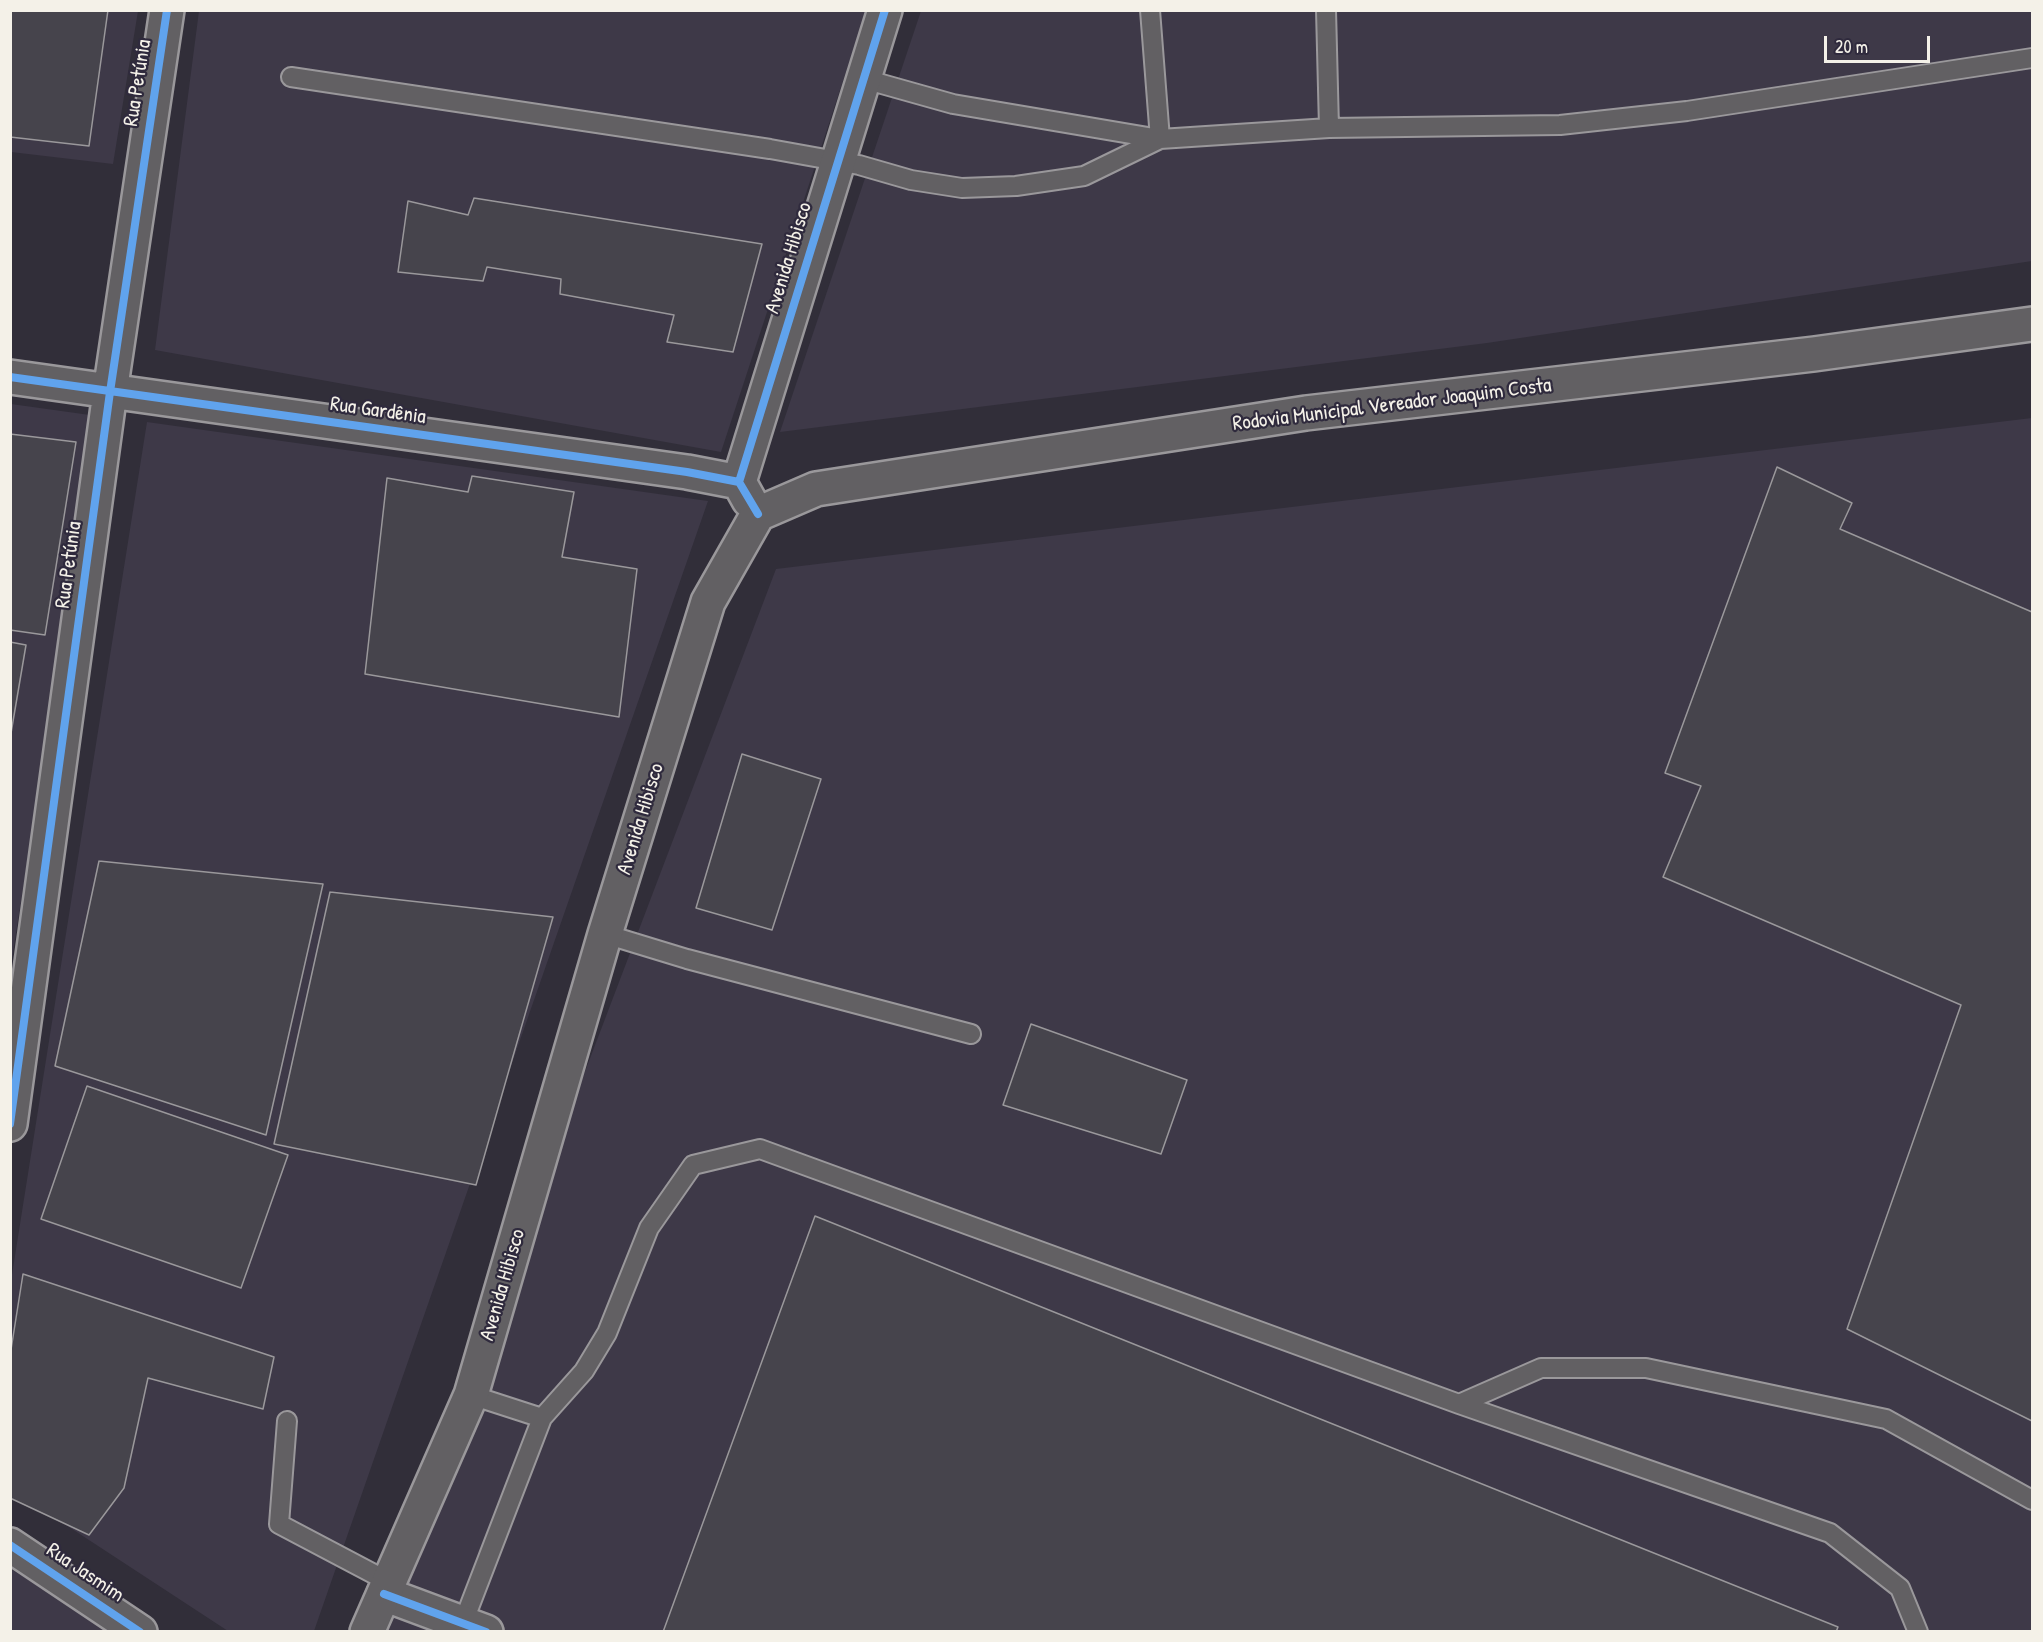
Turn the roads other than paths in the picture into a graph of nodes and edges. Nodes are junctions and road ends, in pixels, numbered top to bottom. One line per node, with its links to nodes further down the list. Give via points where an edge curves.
1 (167, 10): 13 (street, Rua Petúnia)
2 (885, 10): 7 (street, Avenida Hibisco)
3 (1150, 10): 9 (lane)
4 (1326, 10): 8 (lane)
5 (2032, 58): 8 (lane, via 1687,111 1560,125)
6 (291, 77): 10 (lane)
7 (864, 79): 9 (lane, via 953,105); 10 (street, Avenida Hibisco)
8 (1329, 128): 9 (lane)
9 (1160, 139): 10 (lane, via 1084,176 1016,186 962,188)
10 (837, 162): 14 (street, Avenida Hibisco)
11 (2032, 324): 15 (street, Rodovia Municipal Vereador Joaquim Costa, via 1814,354 1306,413 816,489)
12 (10, 377): 13 (street, Rua Gardênia)
13 (110, 392): 14 (street, Rua Gardênia); 18 (street, Rua Petúnia)
14 (740, 482): 15 (street)
15 (758, 514): 16 (street, Avenida Hibisco, via 708,602)
16 (605, 934): 17 (lane); 19 (street, Avenida Hibisco)
17 (971, 1034)
18 (10, 1124)
19 (471, 1395): 21 (lane); 25 (street, Avenida Hibisco)
20 (1459, 1404): 21 (lane, via 760,1149 693,1166 649,1228 607,1334 584,1371); 23 (lane, via 1541,1368 1646,1368 1886,1419); 29 (lane, via 1830,1533 1900,1588)
21 (542, 1418): 26 (lane)
22 (288, 1421): 25 (lane, via 279,1524)
23 (2032, 1500)
24 (10, 1545): 27 (street, Rua Jasmim)
25 (387, 1588): 26 (street); 28 (street, Avenida Hibisco)
26 (474, 1627)
27 (140, 1632)
28 (367, 1632)
29 (1918, 1632)

